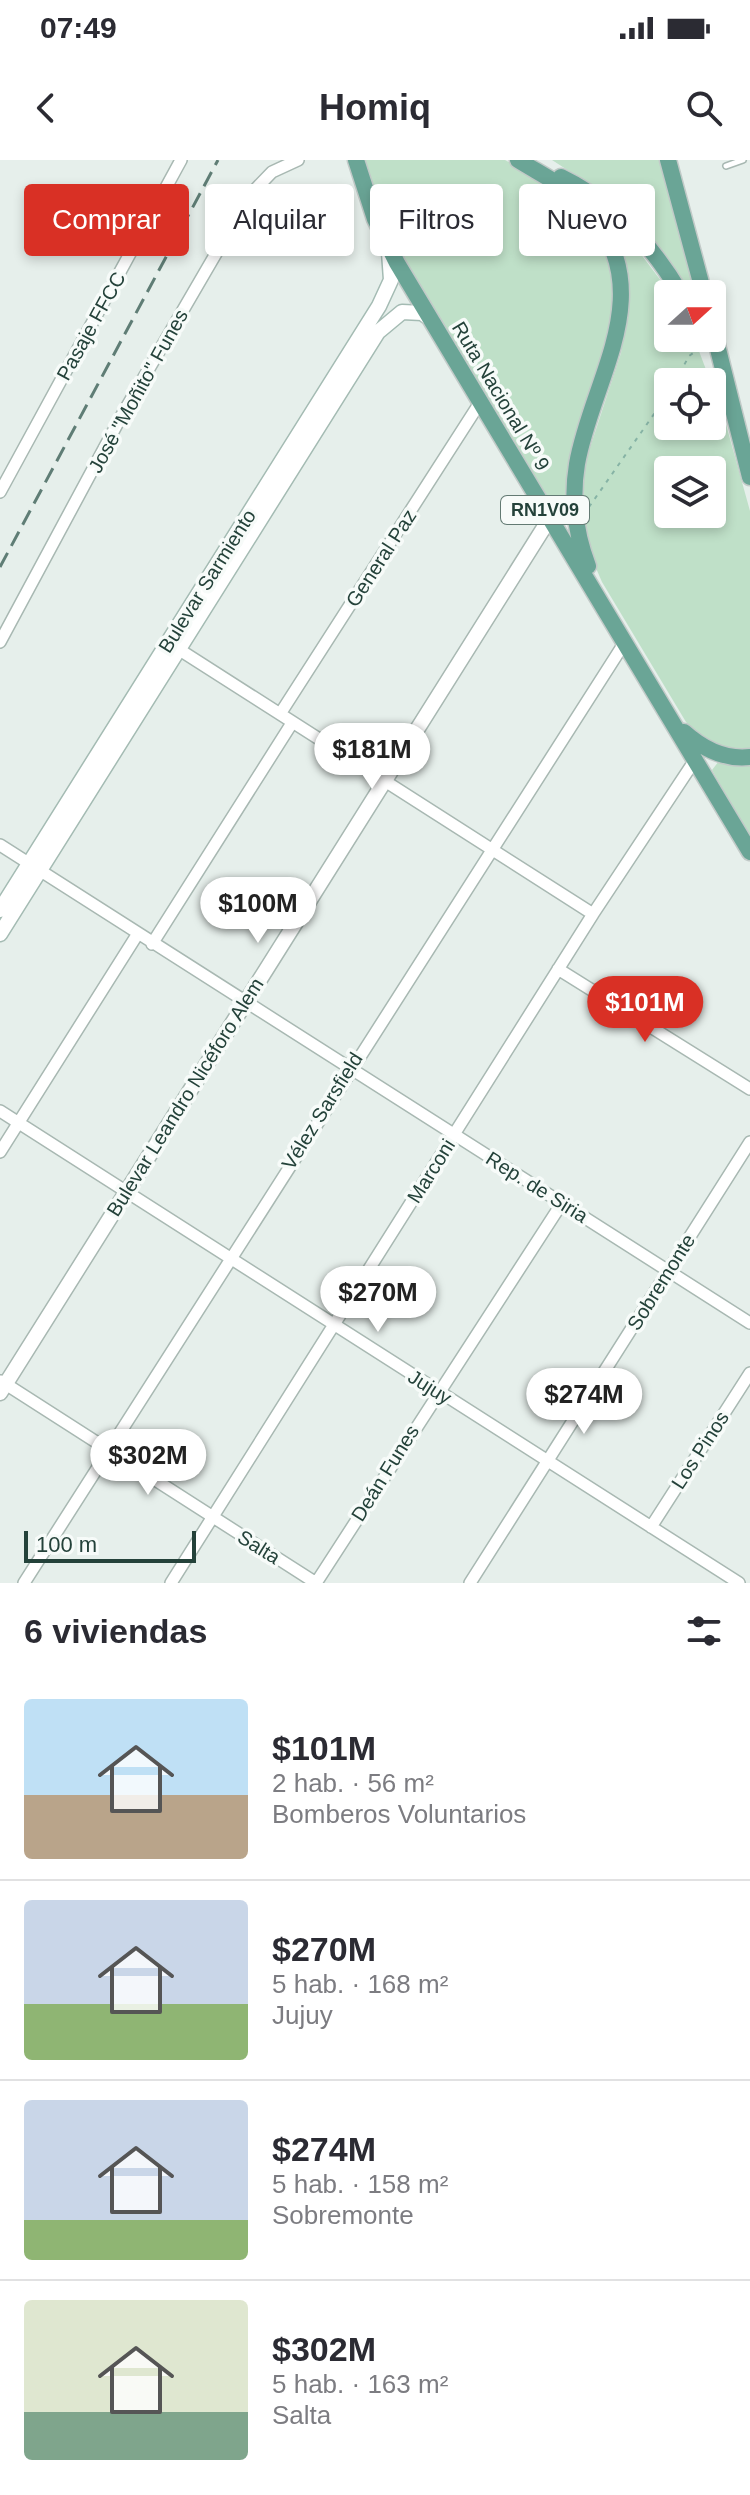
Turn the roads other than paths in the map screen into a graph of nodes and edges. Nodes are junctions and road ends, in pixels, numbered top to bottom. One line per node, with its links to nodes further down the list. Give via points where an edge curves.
1 (181, 160): 21 (street, Pasaje FFCC)
2 (298, 160): 24 (street, José "Moñito" Funes, via 272,172 250,195 122,415)
3 (356, 160): 9 (main road, Ruta Nacional Nº 9 / RN1V09)
4 (518, 160): 23 (main road, via 587,209 605,235 617,272 616,343 577,463 575,520)
5 (526, 160): 12 (main road, via 609,208 650,249)
6 (668, 160): 13 (main road)
7 (743, 160): 8 (lane)
8 (726, 166)
9 (370, 200)
10 (389, 256): 15 (street, Bulevar Sarmiento, via 391,280)
11 (393, 256): 14 (main road, Ruta Nacional Nº 9 / RN1V09)
12 (671, 280)
13 (700, 280)
14 (433, 320): 15 (street, Bulevar Sarmiento, via 422,313 402,312); 18 (main road, Ruta Nacional Nº 9 / RN1V09)
15 (373, 328): 26 (street, Bulevar Sarmiento)
16 (710, 352): 19 (main road)
17 (719, 352): 19 (main road)
18 (481, 401): 22 (main road, Ruta Nacional Nº 9 / RN1V09); 27 (street, General Paz)
19 (737, 428): 20 (main road)
20 (750, 477)
21 (0, 492)
22 (550, 518): 23 (main road, Ruta Nacional Nº 9 / RN1V09); 32 (street, Bulevar Leandro Nicéforo Alem)
23 (611, 619): 25 (main road, Ruta Nacional Nº 9 / RN1V09)
24 (0, 642)
25 (625, 642): 28 (main road, Ruta Nacional Nº 9 / RN1V09); 34 (street, Vélez Sarsfield)
26 (174, 646): 27 (street); 36 (street, Bulevar Sarmiento)
27 (280, 714): 29 (street)
28 (671, 720): 30 (main road, RN1V09, via 705,748 724,756); 31 (main road, Ruta Nacional Nº 9 / RN1V09)
29 (292, 723): 32 (street); 41 (street)
30 (750, 757)
31 (695, 760): 35 (main road, Ruta Nacional Nº 9 / RN1V09); 38 (street, Marconi)
32 (387, 780): 34 (street); 43 (street, Bulevar Leandro Nicéforo Alem)
33 (0, 845): 36 (street, Rep. de Siria)
34 (489, 850): 38 (street); 44 (street, Vélez Sarsfield)
35 (750, 852)
36 (35, 867): 37 (street, Bulevar Sarmiento); 39 (street, Bulevar Sarmiento); 40 (street, Rep. de Siria)
37 (0, 910)
38 (593, 914): 42 (street, Marconi)
39 (0, 934)
40 (137, 935): 41 (street, Rep. de Siria); 47 (street)
41 (152, 944): 43 (street, Rep. de Siria)
42 (558, 969): 45 (street); 48 (street, Marconi)
43 (244, 1002): 44 (street, Rep. de Siria); 51 (street, Bulevar Leandro Nicéforo Alem)
44 (349, 1068): 48 (street, Rep. de Siria); 53 (street, Vélez Sarsfield)
45 (750, 1089)
46 (0, 1111): 47 (street, Jujuy)
47 (18, 1123): 50 (street); 51 (street, Jujuy)
48 (454, 1135): 52 (street, Rep. de Siria); 56 (street, Marconi)
49 (750, 1142): 54 (street, Sobremonte)
50 (0, 1152)
51 (124, 1193): 53 (street, Jujuy); 58 (street, Bulevar Leandro Nicéforo Alem)
52 (562, 1203): 54 (street, Rep. de Siria); 59 (street, Deán Funes)
53 (229, 1259): 56 (street, Jujuy); 60 (street, Vélez Sarsfield)
54 (668, 1271): 55 (street, Rep. de Siria); 61 (street, Sobremonte)
55 (750, 1323)
56 (333, 1326): 59 (street, Jujuy); 62 (street, Marconi)
57 (750, 1373): 63 (street, Los Pinos)
58 (2, 1386): 60 (street, Salta)
59 (437, 1391): 61 (street, Jujuy); 66 (street, Deán Funes)
60 (107, 1451): 62 (street, Salta); 64 (street, Vélez Sarsfield)
61 (547, 1461): 63 (street, Jujuy); 67 (street, Sobremonte)
62 (212, 1517): 65 (street, Marconi); 66 (street, Salta)
63 (651, 1527): 68 (street, Jujuy)
64 (24, 1583)
65 (171, 1583)
66 (316, 1583)
67 (470, 1583)
68 (739, 1583)

